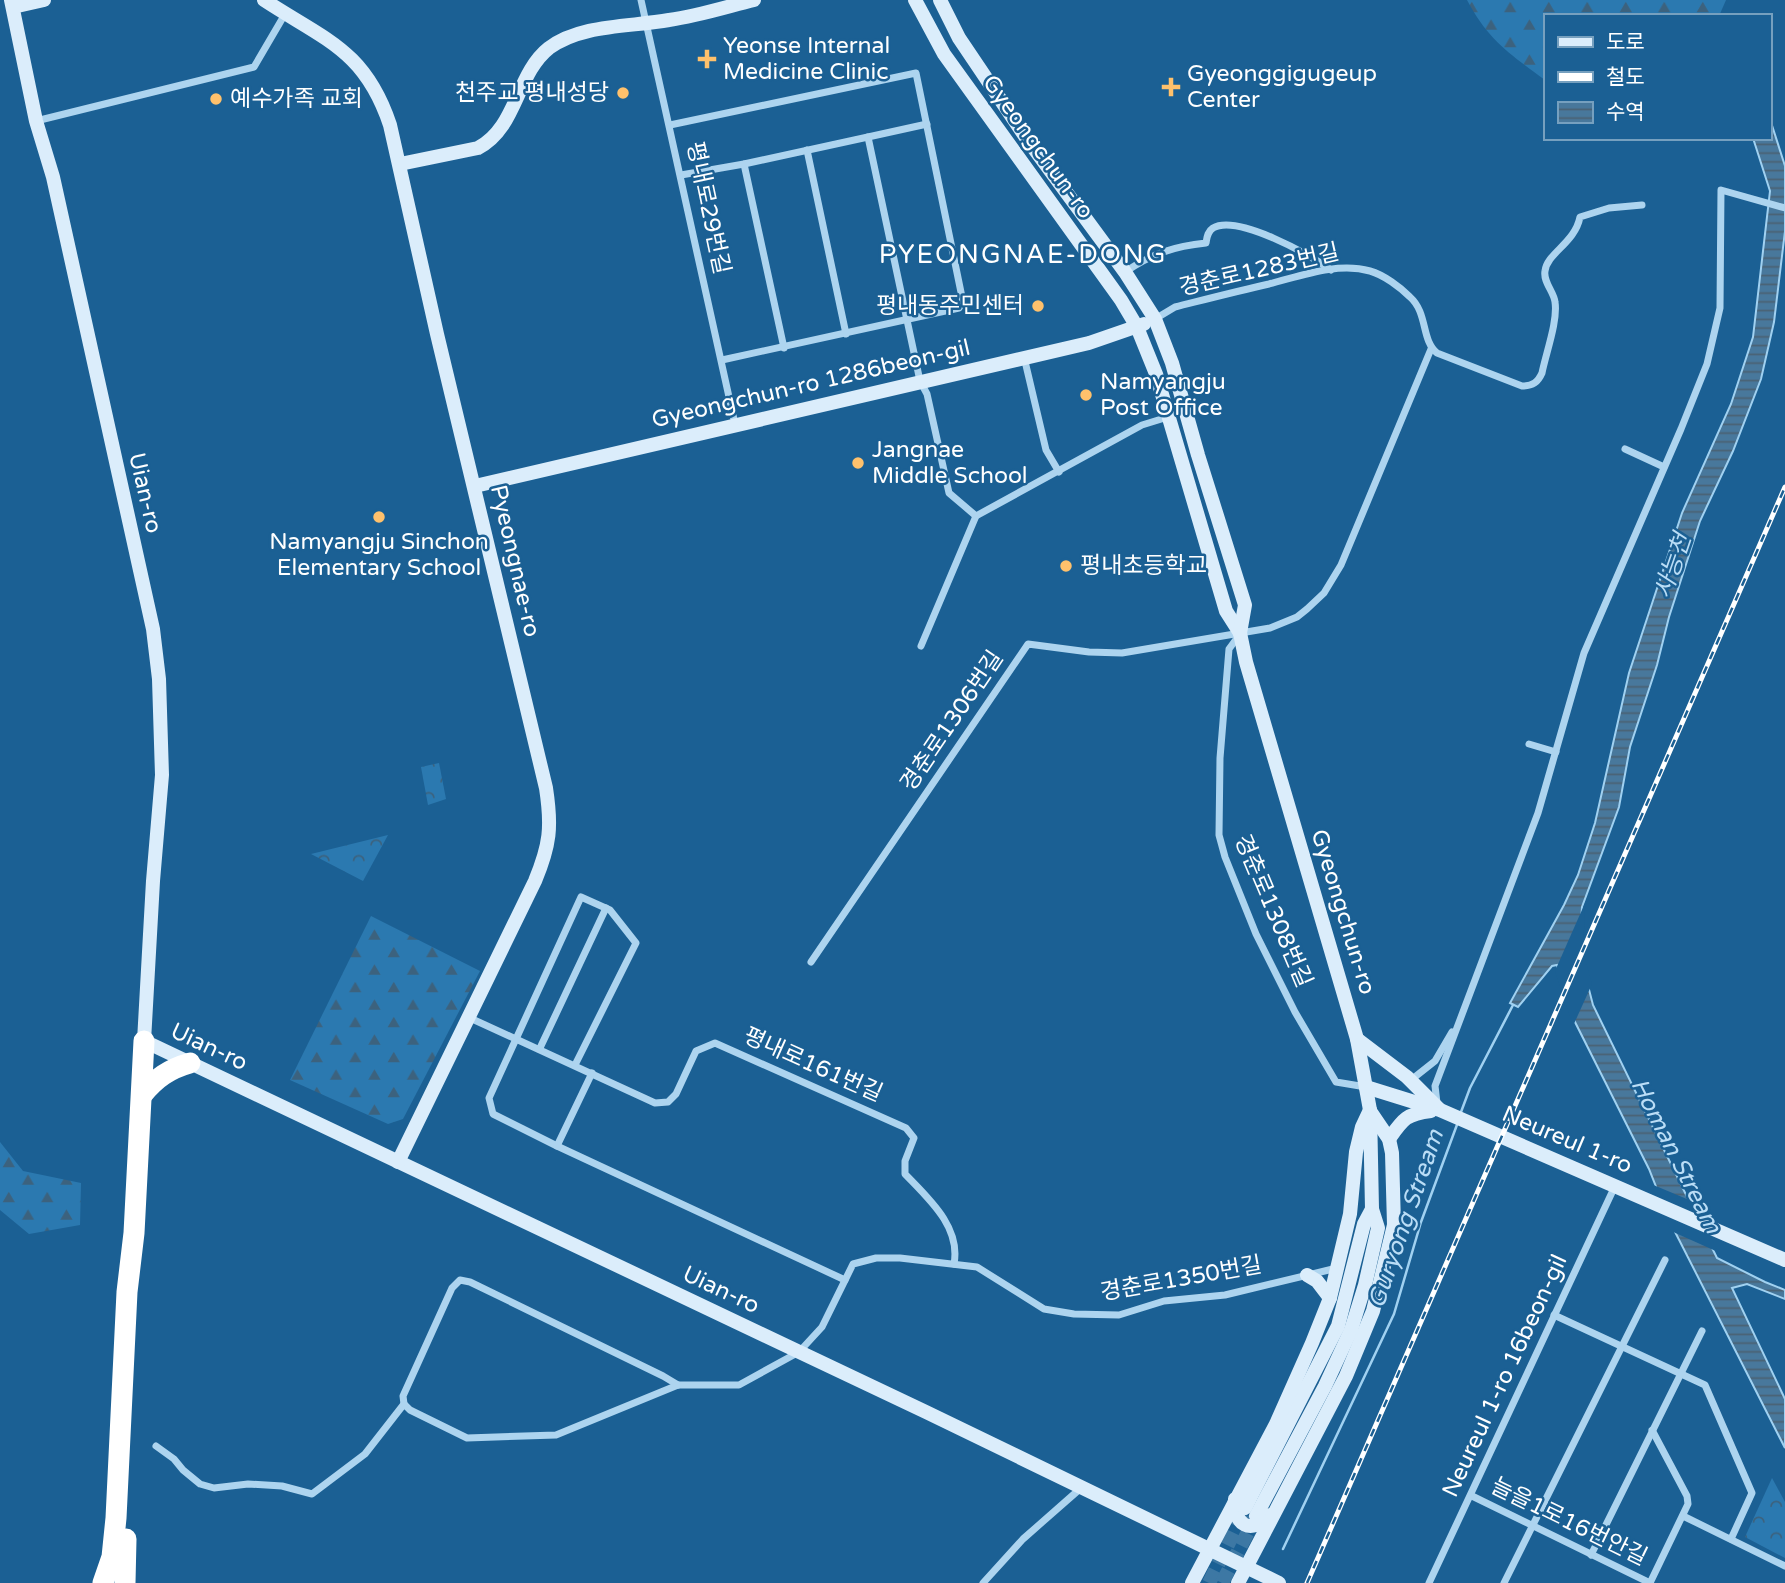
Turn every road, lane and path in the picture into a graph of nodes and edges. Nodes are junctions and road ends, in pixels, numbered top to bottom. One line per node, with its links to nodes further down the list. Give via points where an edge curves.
1 (44, 0): 7 (street)
2 (264, 0): 8 (street, Pyeongnae-ro)
3 (641, 0): 9 (street, 평내로29번길)
4 (754, 0): 9 (street)
5 (915, 0): 24 (street, Gyeongchun-ro, via 944,54)
6 (940, 0): 21 (street, Gyeongchun-ro, via 959,38 1027,139)
7 (8, 6): 10 (street, Uian-ro)
8 (285, 14): 10 (street, via 254,67); 15 (street, Pyeongnae-ro, via 346,52 367,74 384,106)
9 (646, 24): 12 (street, 평내로29번길); 15 (street, via 602,29 549,48 490,142)
10 (36, 121): 48 (street, Uian-ro, via 53,177 152,625 159,679 162,775)
11 (927, 124): 12 (street, via 916,73); 13 (street); 23 (street, via 963,302 959,308)
12 (670, 125): 17 (street, 평내로29번길)
13 (868, 137): 14 (street); 23 (street)
14 (807, 150): 16 (street); 25 (street)
15 (400, 164): 36 (street, Pyeongnae-ro)
16 (744, 164): 17 (street); 26 (street)
17 (681, 175): 29 (street, 평내로29번길)
18 (1642, 205): 27 (street, via 1580,217 1576,233 1548,263 1545,276 1555,312 1542,373 1534,384 1522,386)
19 (1785, 208): 34 (street, via 1721,190 1720,308 1701,382)
20 (1331, 270): 21 (street, via 1269,236 1223,225 1209,232 1206,243 1173,247); 22 (street, 경춘로1283번길, via 1175,307); 27 (street, 경춘로1283번길, via 1371,271 1412,298 1423,316)
21 (1125, 272): 22 (street, Gyeongchun-ro)
22 (1155, 320): 24 (street, Gyeongchun-ro 1286beon-gil); 38 (street, Gyeongchun-ro, via 1245,605)
23 (906, 321): 25 (street); 30 (street)
24 (1137, 327): 28 (street, Gyeongchun-ro 1286beon-gil); 31 (street, Gyeongchun-ro)
25 (846, 334): 26 (street)
26 (784, 348): 29 (street)
27 (1431, 349): 38 (street, via 1341,565 1324,593 1297,617)
28 (1024, 358): 30 (street, Gyeongchun-ro 1286beon-gil); 35 (street, via 1046,450)
29 (722, 360): 32 (street, 평내로29번길)
30 (920, 381): 32 (street, Gyeongchun-ro 1286beon-gil); 37 (street, via 927,394 949,493)
31 (1168, 417): 35 (street, via 1142,425); 38 (street, Gyeongchun-ro, via 1226,611)
32 (735, 424): 36 (street, Gyeongchun-ro 1286beon-gil)
33 (1625, 449): 34 (street)
34 (1664, 467): 41 (street, via 1584,653)
35 (1059, 472): 37 (street)
36 (475, 486): 45 (street, Pyeongnae-ro, via 547,788 550,834 535,881)
37 (976, 516): 39 (street)
38 (1240, 633): 43 (street, 경춘로1306번길, via 1122,653 1028,643); 47 (street, Gyeongchun-ro); 54 (street, 경춘로1308번길, via 1229,649 1220,758 1219,835 1225,857 1267,956 1336,1082)
39 (921, 646)
40 (1529, 744): 41 (street)
41 (1556, 752): 44 (street, via 1538,813)
42 (606, 908): 46 (street, via 581,897); 49 (street); 51 (street, via 636,943)
43 (811, 962)
44 (1462, 1013): 53 (street, via 1435,1061); 57 (street, via 1436,1086 1435,1096)
45 (470, 1017): 46 (street, 평내로161번길); 60 (street, Pyeongnae-ro)
46 (515, 1038): 49 (street, 평내로161번길); 59 (street, via 489,1098 493,1114)
47 (1357, 1039): 53 (street); 54 (street, Gyeongchun-ro)
48 (144, 1041): 50 (street, Uian-ro); 55 (highway)
49 (540, 1048): 51 (street, 평내로161번길)
50 (190, 1063): 55 (highway, via 154,1080); 60 (street, Uian-ro)
51 (575, 1065): 52 (street, 평내로161번길)
52 (592, 1073): 59 (street); 65 (street, 평내로161번길, via 655,1103 668,1102 696,1051 715,1042 905,1128 914,1138 905,1174 941,1211 957,1250)
53 (1411, 1080): 57 (street)
54 (1366, 1087): 56 (street, Gyeongchun-ro); 57 (street, Neureul 1-ro)
55 (142, 1095): 62 (highway)
56 (1370, 1110): 58 (street); 66 (street, via 1356,1152 1350,1214); 82 (street, Gyeongchun-ro, via 1372,1209 1378,1228 1352,1330 1325,1386)
57 (1445, 1113): 58 (street, via 1413,1113); 61 (street, Neureul 1-ro)
58 (1389, 1139): 81 (street, via 1394,1225 1373,1311 1346,1376)
59 (557, 1146): 68 (street)
60 (398, 1162): 73 (street, Uian-ro)
61 (1615, 1185): 64 (street, Neureul 1-ro); 70 (street, Neureul 1-ro 16beon-gil)
62 (134, 1233): 90 (highway, via 117,1518); 91 (highway, via 141,1293)
63 (1665, 1260): 72 (street)
64 (1785, 1260)
65 (954, 1264): 67 (street, 경춘로1350번길, via 977,1267 1044,1310 1074,1314 1119,1315 1164,1301 1225,1295); 68 (street, 경춘로1350번길, via 876,1258 853,1265)
66 (1338, 1268): 67 (street, 경춘로1350번길); 69 (street)
67 (1307, 1275): 69 (street, via 1317,1280)
68 (845, 1280): 73 (street, 경춘로1350번길, via 822,1326)
69 (1330, 1298): 82 (street)
70 (1554, 1315): 72 (street); 80 (street, Neureul 1-ro 16beon-gil)
71 (1702, 1331): 74 (street)
72 (1623, 1346): 74 (street); 84 (street)
73 (800, 1352): 75 (street, via 739,1385); 79 (street, Uian-ro)
74 (1681, 1373): 77 (street); 85 (street, via 1705,1385 1752,1493)
75 (678, 1385): 76 (street, via 556,1435 467,1438); 76 (street, via 460,1280 452,1288 403,1396)
76 (404, 1404): 78 (street, via 365,1454 312,1494 282,1486 214,1488 200,1484)
77 (1652, 1430): 83 (street, via 1687,1496); 87 (street)
78 (156, 1446)
79 (1082, 1488): 86 (street, Uian-ro); 92 (street, via 1023,1539)
80 (1472, 1496): 84 (street, 늘을1로16번안길); 96 (street, Neureul 1-ro 16beon-gil)
81 (1279, 1505): 82 (street, via 1265,1520 1247,1527 1234,1513); 89 (street)
82 (1246, 1507): 86 (street)
83 (1683, 1516): 85 (street); 98 (street)
84 (1533, 1526): 87 (street, 늘을1로16번안길); 97 (street)
85 (1731, 1539): 88 (street)
86 (1210, 1549): 89 (street, Uian-ro); 93 (street)
87 (1591, 1555): 98 (street, 늘을1로16번안길)
88 (1785, 1566)
89 (1247, 1568): 94 (street); 95 (street, Uian-ro)
90 (103, 1583)
91 (125, 1583)
92 (984, 1583)
93 (1192, 1583)
94 (1238, 1583)
95 (1279, 1583)
96 (1429, 1583)
97 (1504, 1583)
98 (1650, 1583)

